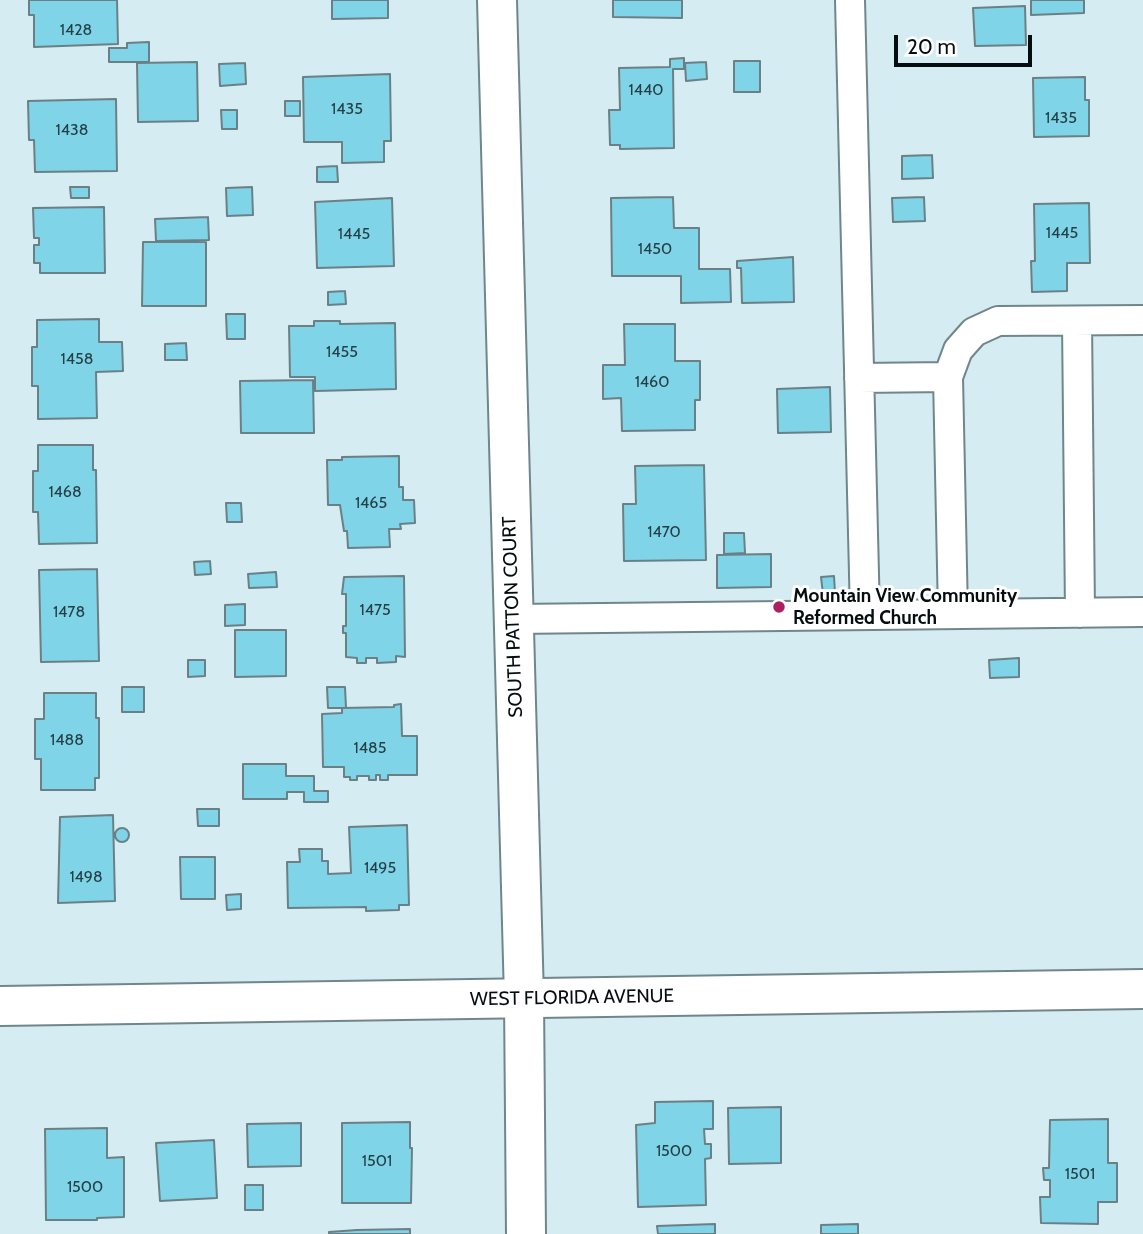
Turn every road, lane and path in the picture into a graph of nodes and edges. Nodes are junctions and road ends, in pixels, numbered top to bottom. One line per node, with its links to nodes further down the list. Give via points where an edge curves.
1 (497, 0): 11 (street, SOUTH PATTON COURT)
2 (850, 0): 6 (lane)
3 (1143, 320): 4 (lane)
4 (1077, 321): 5 (lane, via 998,321 974,332 958,350); 8 (lane)
5 (948, 377): 6 (lane); 9 (lane)
6 (859, 378): 10 (lane)
7 (1143, 612): 8 (lane)
8 (1080, 613): 9 (lane)
9 (953, 614): 10 (lane)
10 (865, 615): 11 (lane)
11 (513, 619): 13 (street, SOUTH PATTON COURT)
12 (1143, 989): 13 (street, WEST FLORIDA AVENUE)
13 (524, 998): 14 (street, WEST FLORIDA AVENUE); 15 (street, SOUTH PATTON COURT)
14 (0, 1006)
15 (526, 1234)

